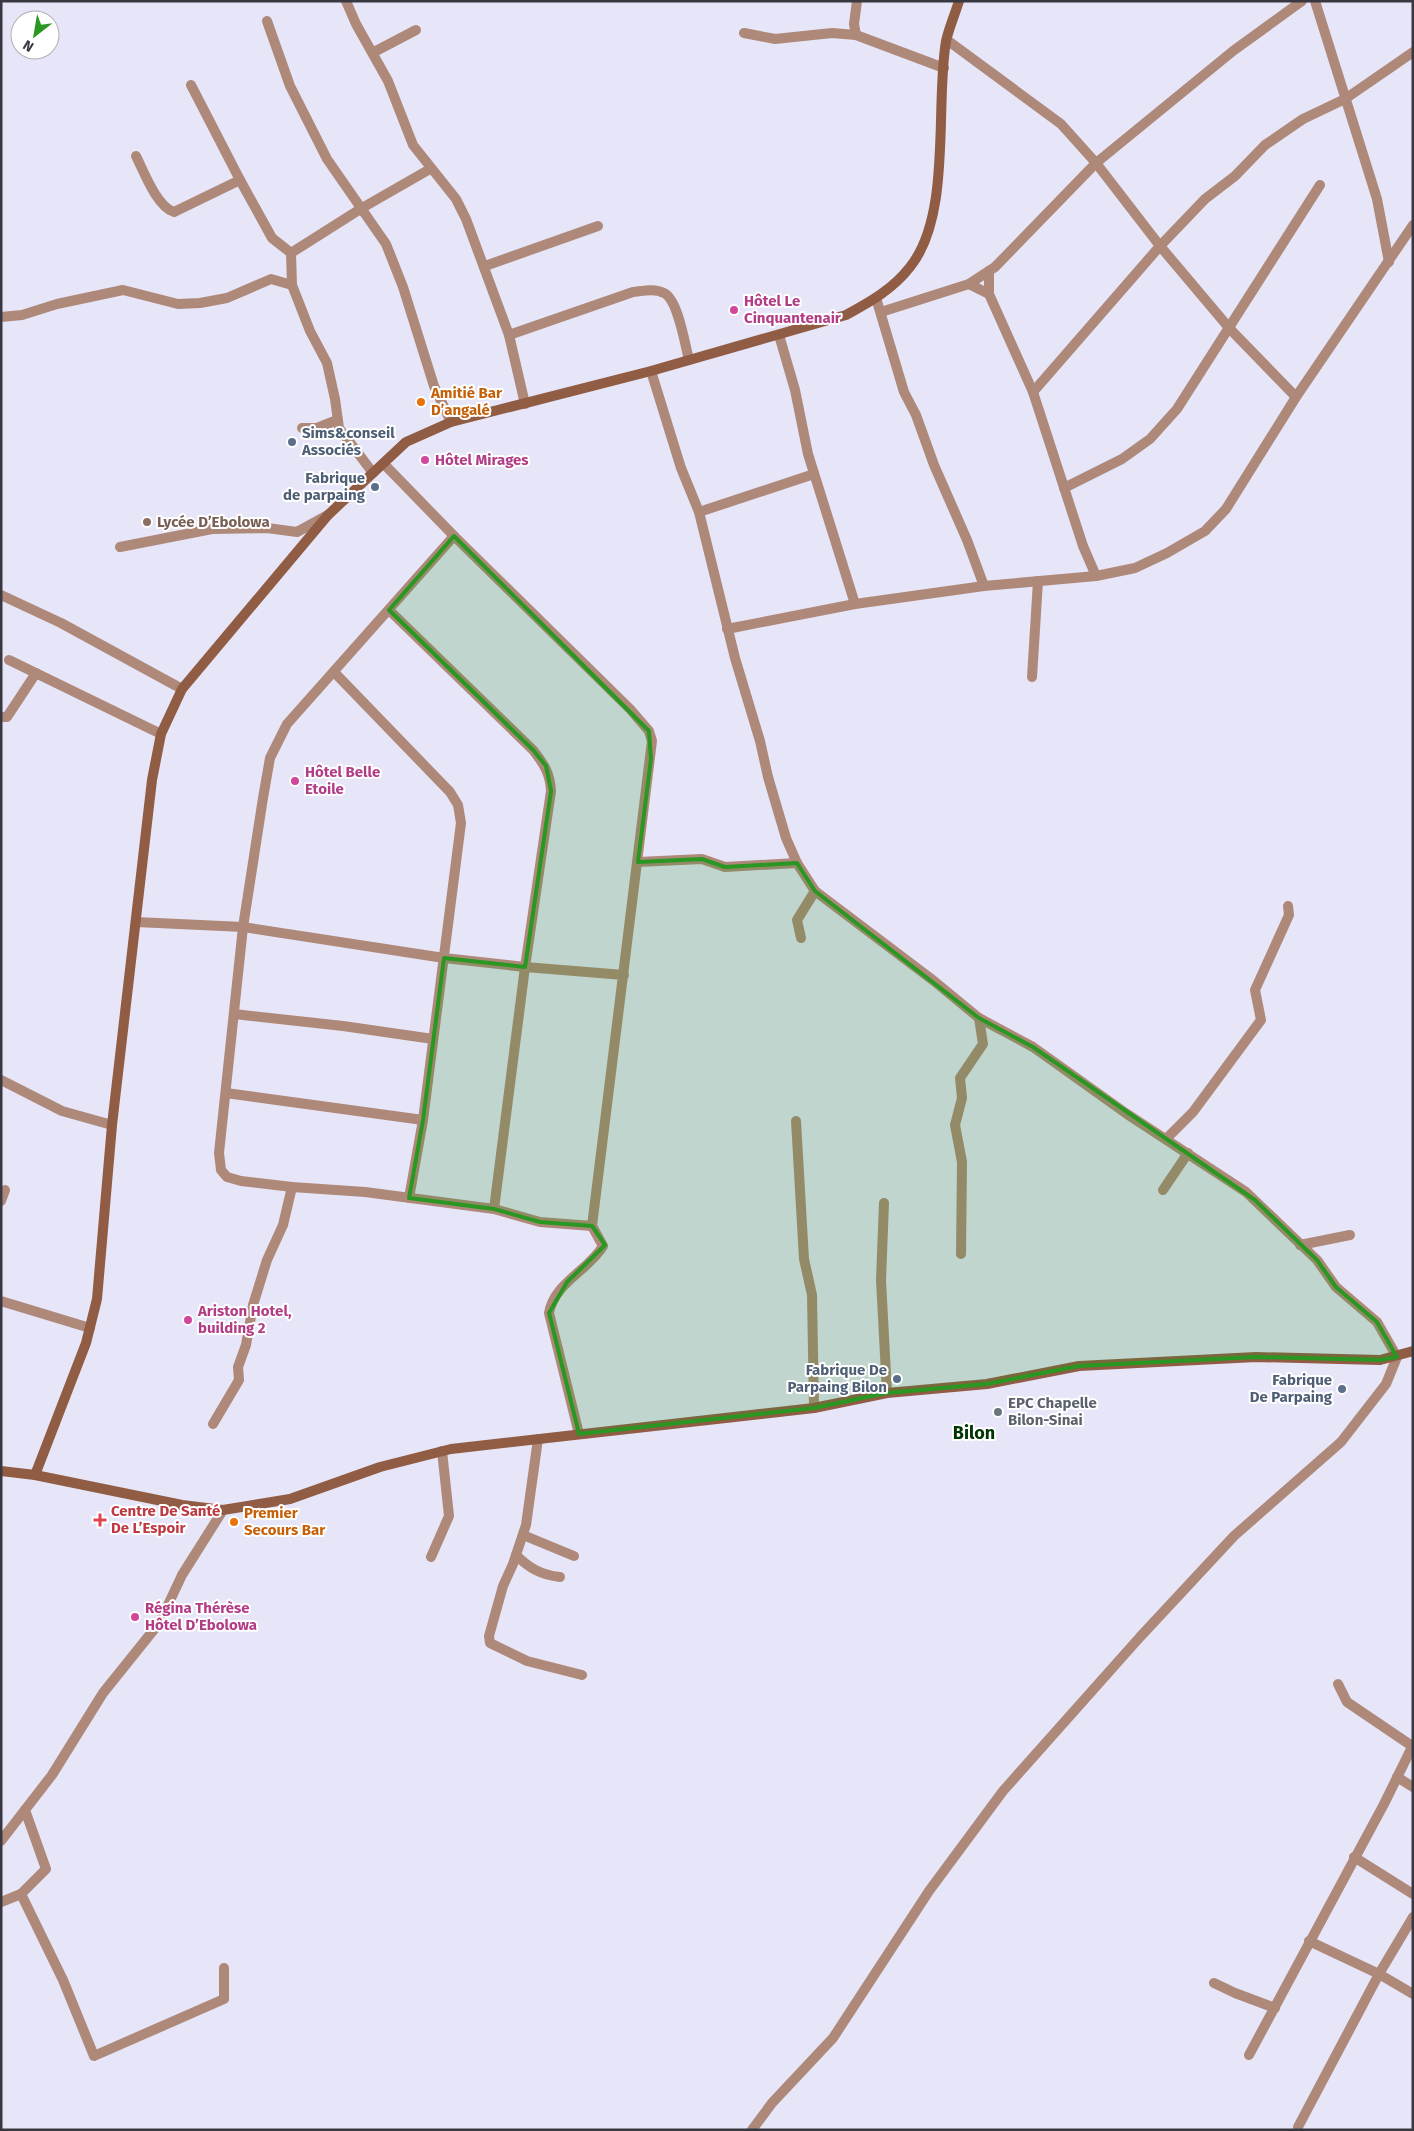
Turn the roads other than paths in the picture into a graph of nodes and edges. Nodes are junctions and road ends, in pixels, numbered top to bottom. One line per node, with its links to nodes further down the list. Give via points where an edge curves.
1 (346, 1): 11 (street)
2 (857, 1): 9 (street)
3 (959, 1): 10 (street)
4 (1302, 1): 17 (street, via 1233,51)
5 (1315, 1): 15 (street)
6 (267, 22): 21 (street, via 290,86 326,159)
7 (416, 30): 11 (street)
8 (744, 33): 9 (street, via 775,40 832,33)
9 (856, 35): 13 (street)
10 (947, 40): 13 (street); 17 (street, via 1061,124)
11 (374, 52): 18 (street, via 413,145)
12 (1413, 52): 15 (street)
13 (944, 68): 32 (street, via 937,194 925,239 910,267)
14 (191, 85): 19 (street)
15 (1345, 99): 24 (street, via 1303,119 1265,145 1235,176 1205,199); 26 (street, via 1377,199)
16 (136, 156): 19 (street, via 161,204 174,212)
17 (1096, 163): 24 (street); 28 (street)
18 (430, 169): 21 (street); 27 (street, via 456,199)
19 (240, 180): 25 (street, via 272,238)
20 (1320, 185): 35 (street)
21 (362, 208): 25 (street); 44 (street, via 386,244 403,286 434,386)
22 (1413, 225): 26 (street)
23 (598, 226): 27 (street)
24 (1160, 246): 35 (street); 40 (street)
25 (291, 253): 30 (street)
26 (1389, 262): 41 (street)
27 (485, 266): 36 (street)
28 (989, 271): 29 (street); 31 (street)
29 (969, 284): 31 (street); 33 (street)
30 (292, 285): 34 (street, via 271,279 226,298 178,304 123,290 22,315); 43 (street, via 326,363)
31 (988, 294): 40 (street)
32 (876, 298): 33 (street); 37 (street, via 846,315)
33 (881, 312): 56 (street, via 904,392)
34 (1, 317)
35 (1230, 329): 41 (street); 49 (street, via 1177,408 1150,439 1122,459)
36 (509, 335): 38 (street, via 633,292 654,290 666,293 674,301); 42 (street)
37 (779, 335): 38 (street); 48 (street)
38 (688, 360): 39 (street)
39 (651, 371): 42 (street); 50 (street, via 681,468)
40 (1033, 392): 49 (street)
41 (1296, 397): 54 (street, via 1226,509 1205,531 1135,568)
42 (525, 404): 44 (street)
43 (338, 420): 45 (street, via 317,428); 47 (street, via 339,428)
44 (451, 422): 46 (street, via 406,442)
45 (302, 428)
46 (384, 464): 47 (street); 52 (street)
47 (373, 473): 51 (street)
48 (814, 474): 50 (street); 58 (street)
49 (1064, 488): 54 (street)
50 (700, 512): 60 (street)
51 (328, 515): 53 (street, via 296,532 268,528 212,528); 65 (street)
52 (454, 536): 59 (street); 68 (street, via 630,709 649,732 652,741)
53 (120, 547)
54 (1096, 576): 55 (street)
55 (1038, 582): 56 (street); 64 (street)
56 (984, 586): 58 (street)
57 (1, 595): 65 (street, via 61,622)
58 (855, 604): 60 (street)
59 (389, 610): 62 (street); 76 (street, via 546,766 551,791)
60 (727, 629): 69 (street, via 786,838)
61 (9, 660): 63 (street)
62 (334, 672): 73 (street, via 287,724 270,758); 75 (street, via 430,770 458,805 461,823)
63 (36, 673): 66 (street, via 7,717); 67 (street)
64 (1032, 677)
65 (182, 689): 67 (street)
66 (1, 717)
67 (161, 734): 72 (street, via 152,780)
68 (638, 862): 69 (street, via 702,859 725,866); 77 (street)
69 (797, 863): 70 (street)
70 (815, 891): 74 (street, via 797,920); 79 (street)
71 (1288, 906): 86 (street, via 1289,915 1255,990 1261,1020 1192,1112)
72 (136, 922): 73 (street); 85 (street)
73 (244, 927): 75 (street); 78 (street)
74 (801, 938)
75 (444, 958): 76 (street); 80 (street)
76 (525, 967): 77 (street); 94 (street)
77 (624, 974): 95 (street)
78 (234, 1014): 80 (street); 82 (street)
79 (979, 1018): 86 (street, via 1033,1047); 98 (street, via 983,1044 960,1078 962,1098 955,1125 962,1162)
80 (434, 1039): 83 (street)
81 (1, 1080): 85 (street, via 62,1111)
82 (226, 1093): 83 (street); 88 (street, via 219,1153 221,1170 227,1177 241,1181)
83 (423, 1120): 91 (street)
84 (796, 1121): 104 (street, via 804,1259 812,1295)
85 (112, 1125): 100 (street, via 97,1299)
86 (1166, 1139): 87 (street)
87 (1188, 1153): 90 (street); 97 (street, via 1246,1192)
88 (292, 1187): 91 (street); 105 (street, via 283,1225 267,1260 253,1305 246,1345 238,1367 239,1380)
89 (5, 1190): 92 (street)
90 (1164, 1190)
91 (409, 1198): 94 (street)
92 (1, 1201)
93 (884, 1203): 103 (street, via 881,1280)
94 (494, 1210): 95 (street, via 540,1222)
95 (592, 1226): 106 (street, via 603,1246 567,1282 550,1306 549,1313)
96 (1350, 1235): 97 (street)
97 (1300, 1245): 102 (street, via 1317,1260 1336,1287 1376,1322)
98 (961, 1254)
99 (1, 1301): 100 (street)
100 (90, 1328): 110 (street)
101 (1413, 1351): 102 (street)
102 (1397, 1357): 103 (street, via 1380,1360 1256,1357 1079,1366 987,1384); 137 (street, via 1386,1384 1341,1442 1234,1536 1002,1791 929,1891 833,2038 772,2103)
103 (887, 1393): 104 (street)
104 (814, 1408): 106 (street)
105 (213, 1424)
106 (579, 1434): 107 (street)
107 (538, 1439): 108 (street); 112 (street, via 532,1497)
108 (442, 1451): 111 (street, via 380,1467 290,1499); 115 (street, via 449,1516)
109 (1, 1471): 110 (street)
110 (35, 1475): 111 (street)
111 (222, 1510): 122 (street, via 182,1575 160,1622 103,1693 52,1775)
112 (522, 1535): 113 (street); 114 (street)
113 (516, 1555): 116 (street, via 528,1568); 117 (street, via 497,1604 490,1642 527,1661)
114 (574, 1556)
115 (431, 1557)
116 (560, 1577)
117 (582, 1675)
118 (1338, 1684): 119 (street, via 1348,1702)
119 (1413, 1746): 120 (street)
120 (1397, 1777): 121 (street); 124 (street)
121 (1413, 1786)
122 (25, 1810): 123 (street); 125 (street, via 46,1868)
123 (1, 1840)
124 (1354, 1857): 126 (street); 129 (street)
125 (21, 1894): 127 (street); 130 (street, via 63,1980 94,2056 224,1999)
126 (1413, 1894)
127 (1, 1902)
128 (1413, 1918): 131 (street)
129 (1309, 1941): 131 (street); 134 (street)
130 (224, 1968)
131 (1379, 1974): 133 (street); 136 (street)
132 (1214, 1983): 134 (street)
133 (1413, 1994)
134 (1275, 2008): 135 (street)
135 (1249, 2055)
136 (1298, 2127)
137 (752, 2130)

